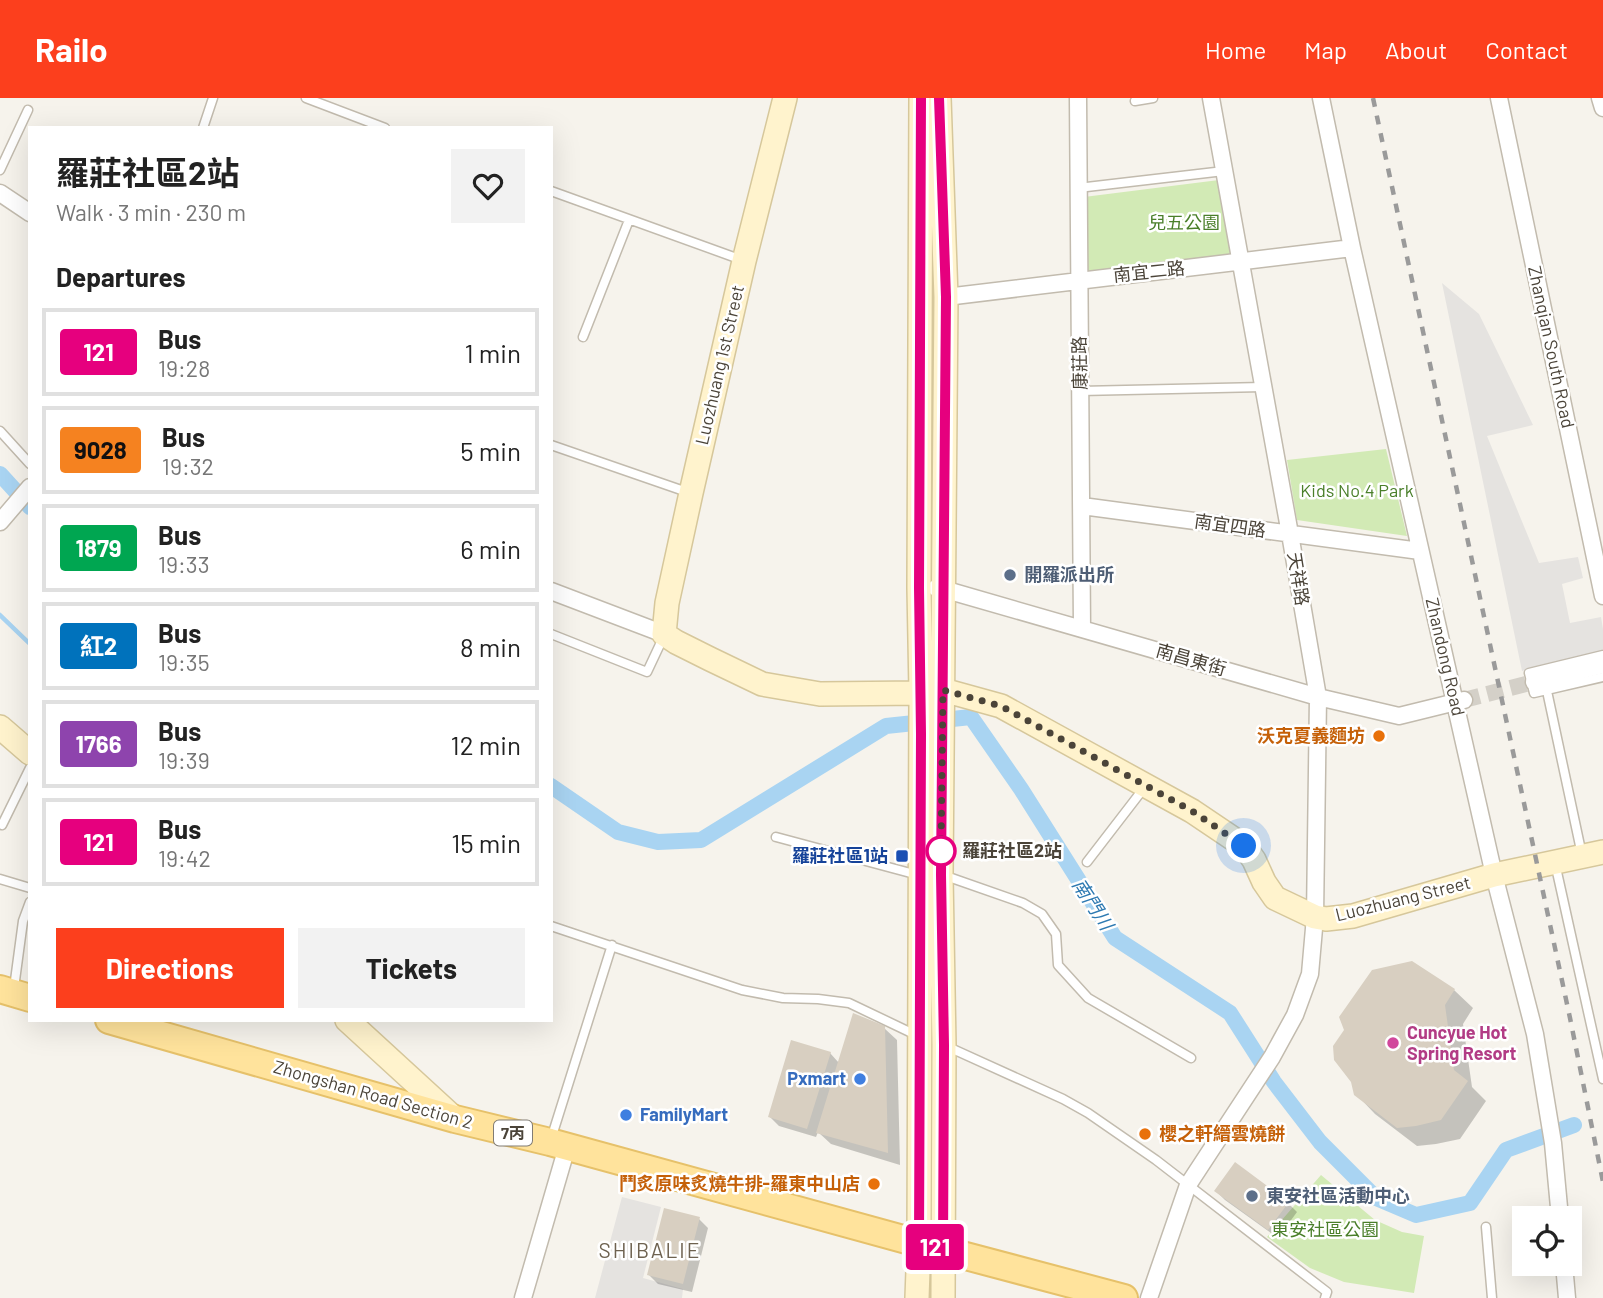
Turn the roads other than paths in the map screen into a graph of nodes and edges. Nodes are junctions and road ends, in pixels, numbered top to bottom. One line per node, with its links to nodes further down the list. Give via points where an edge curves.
1 (213, 98): 14 (lane)
2 (306, 98): 15 (lane)
3 (785, 98): 24 (street, Luozhuang 1st Street)
4 (1078, 98): 18 (street, 康莊路)
5 (1153, 98): 10 (lane)
6 (1211, 98): 17 (street, 天祥路)
7 (1321, 98): 23 (street, Zhandong Road)
8 (1499, 98): 43 (street, Zhanqian South Road)
9 (1600, 98): 12 (street)
10 (1135, 101)
11 (930, 102): 27 (street); 40 (street)
12 (1603, 108)
13 (28, 110): 16 (lane)
14 (204, 126)
15 (380, 126)
16 (0, 170)
17 (1224, 171): 18 (lane); 25 (street, 天祥路)
18 (1078, 188): 26 (street, 康莊路)
19 (553, 192): 22 (lane)
20 (0, 193): 21 (street)
21 (28, 212)
22 (629, 220): 24 (lane); 28 (lane)
23 (1352, 248): 25 (street, 南宜二路); 39 (street, Zhandong Road)
24 (744, 261): 35 (street, Luozhuang 1st Street)
25 (1240, 262): 26 (street, 南宜二路); 29 (street, 天祥路)
26 (1079, 280): 27 (street, 南宜二路); 30 (street, 康莊路)
27 (946, 297): 41 (street)
28 (583, 337)
29 (1263, 387): 30 (lane); 38 (street, 天祥路)
30 (1080, 391): 36 (street, 康莊路)
31 (0, 431): 33 (lane)
32 (553, 446): 35 (lane)
33 (28, 462)
34 (28, 489): 37 (street)
35 (691, 493): 45 (street, Luozhuang 1st Street)
36 (1082, 506): 38 (street, 南宜四路); 44 (street, 康莊路)
37 (8, 512)
38 (1290, 534): 39 (street, 南宜四路); 52 (street, 天祥路)
39 (1420, 551): 53 (street, Zhandong Road)
40 (919, 588): 41 (street, 南昌東街); 51 (street)
41 (943, 589): 44 (street, 南昌東街); 51 (street)
42 (553, 592): 45 (street)
43 (1603, 596)
44 (1082, 628): 52 (street, 南昌東街)
45 (664, 634): 46 (lane, via 647,672); 51 (street, Luozhuang Street, via 762,684 820,694)
46 (553, 635)
47 (1603, 655): 50 (lane, via 1529,673 1534,694)
48 (1603, 665): 50 (street)
49 (1603, 677): 50 (lane)
50 (1540, 686): 60 (lane)
51 (932, 692): 57 (street, Luozhuang Street, via 1001,706); 63 (street)
52 (1318, 697): 53 (street, 南昌東街, via 1399,716); 68 (street, 天祥路)
53 (1460, 701): 64 (street, Zhandong Road)
54 (0, 727): 55 (street)
55 (28, 751)
56 (28, 772): 58 (lane)
57 (1145, 785): 61 (lane); 68 (street, Luozhuang Street, via 1244,846 1275,898)
58 (2, 825)
59 (776, 837): 63 (lane)
60 (1593, 854): 62 (street, Luozhuang Street)
61 (1087, 862)
62 (1555, 862): 64 (street, Luozhuang Street); 77 (lane)
63 (930, 875): 74 (street); 75 (street); 76 (lane, via 1023,903 1042,914 1056,934 1058,965 1088,998)
64 (1494, 875): 68 (street, Luozhuang Street, via 1353,916); 81 (street, Zhandong Road, via 1535,1034)
65 (0, 879): 66 (lane)
66 (28, 887)
67 (28, 907): 71 (lane)
68 (1315, 917): 80 (street, 天祥路, via 1310,974 1296,1015)
69 (553, 927): 70 (lane)
70 (612, 945): 74 (lane, via 742,990 849,1003); 79 (lane)
71 (14, 993)
72 (116, 1022): 78 (main road, Zhongshan Road Section 2 / 7丙)
73 (348, 1022): 78 (street)
74 (919, 1037): 75 (lane); 83 (street)
75 (944, 1045): 80 (lane, via 1088,1113); 83 (street)
76 (1191, 1058)
77 (1603, 1079)
78 (455, 1119): 79 (main road, Zhongshan Road Section 2 / 7丙)
79 (559, 1145): 83 (main road, Zhongshan Road Section 2 / 7丙); 85 (street)
80 (1188, 1185): 89 (street); 90 (lane, via 1327,1292)
81 (1559, 1206)
82 (1486, 1227): 91 (lane)
83 (931, 1246): 86 (street); 87 (street); 88 (main road, Zhongshan Road Section 2 / 7丙)
84 (1565, 1276): 92 (street)
85 (523, 1298)
86 (917, 1298)
87 (943, 1298)
88 (1124, 1298)
89 (1149, 1298)
90 (1325, 1298)
91 (1492, 1298)
92 (1567, 1298)

